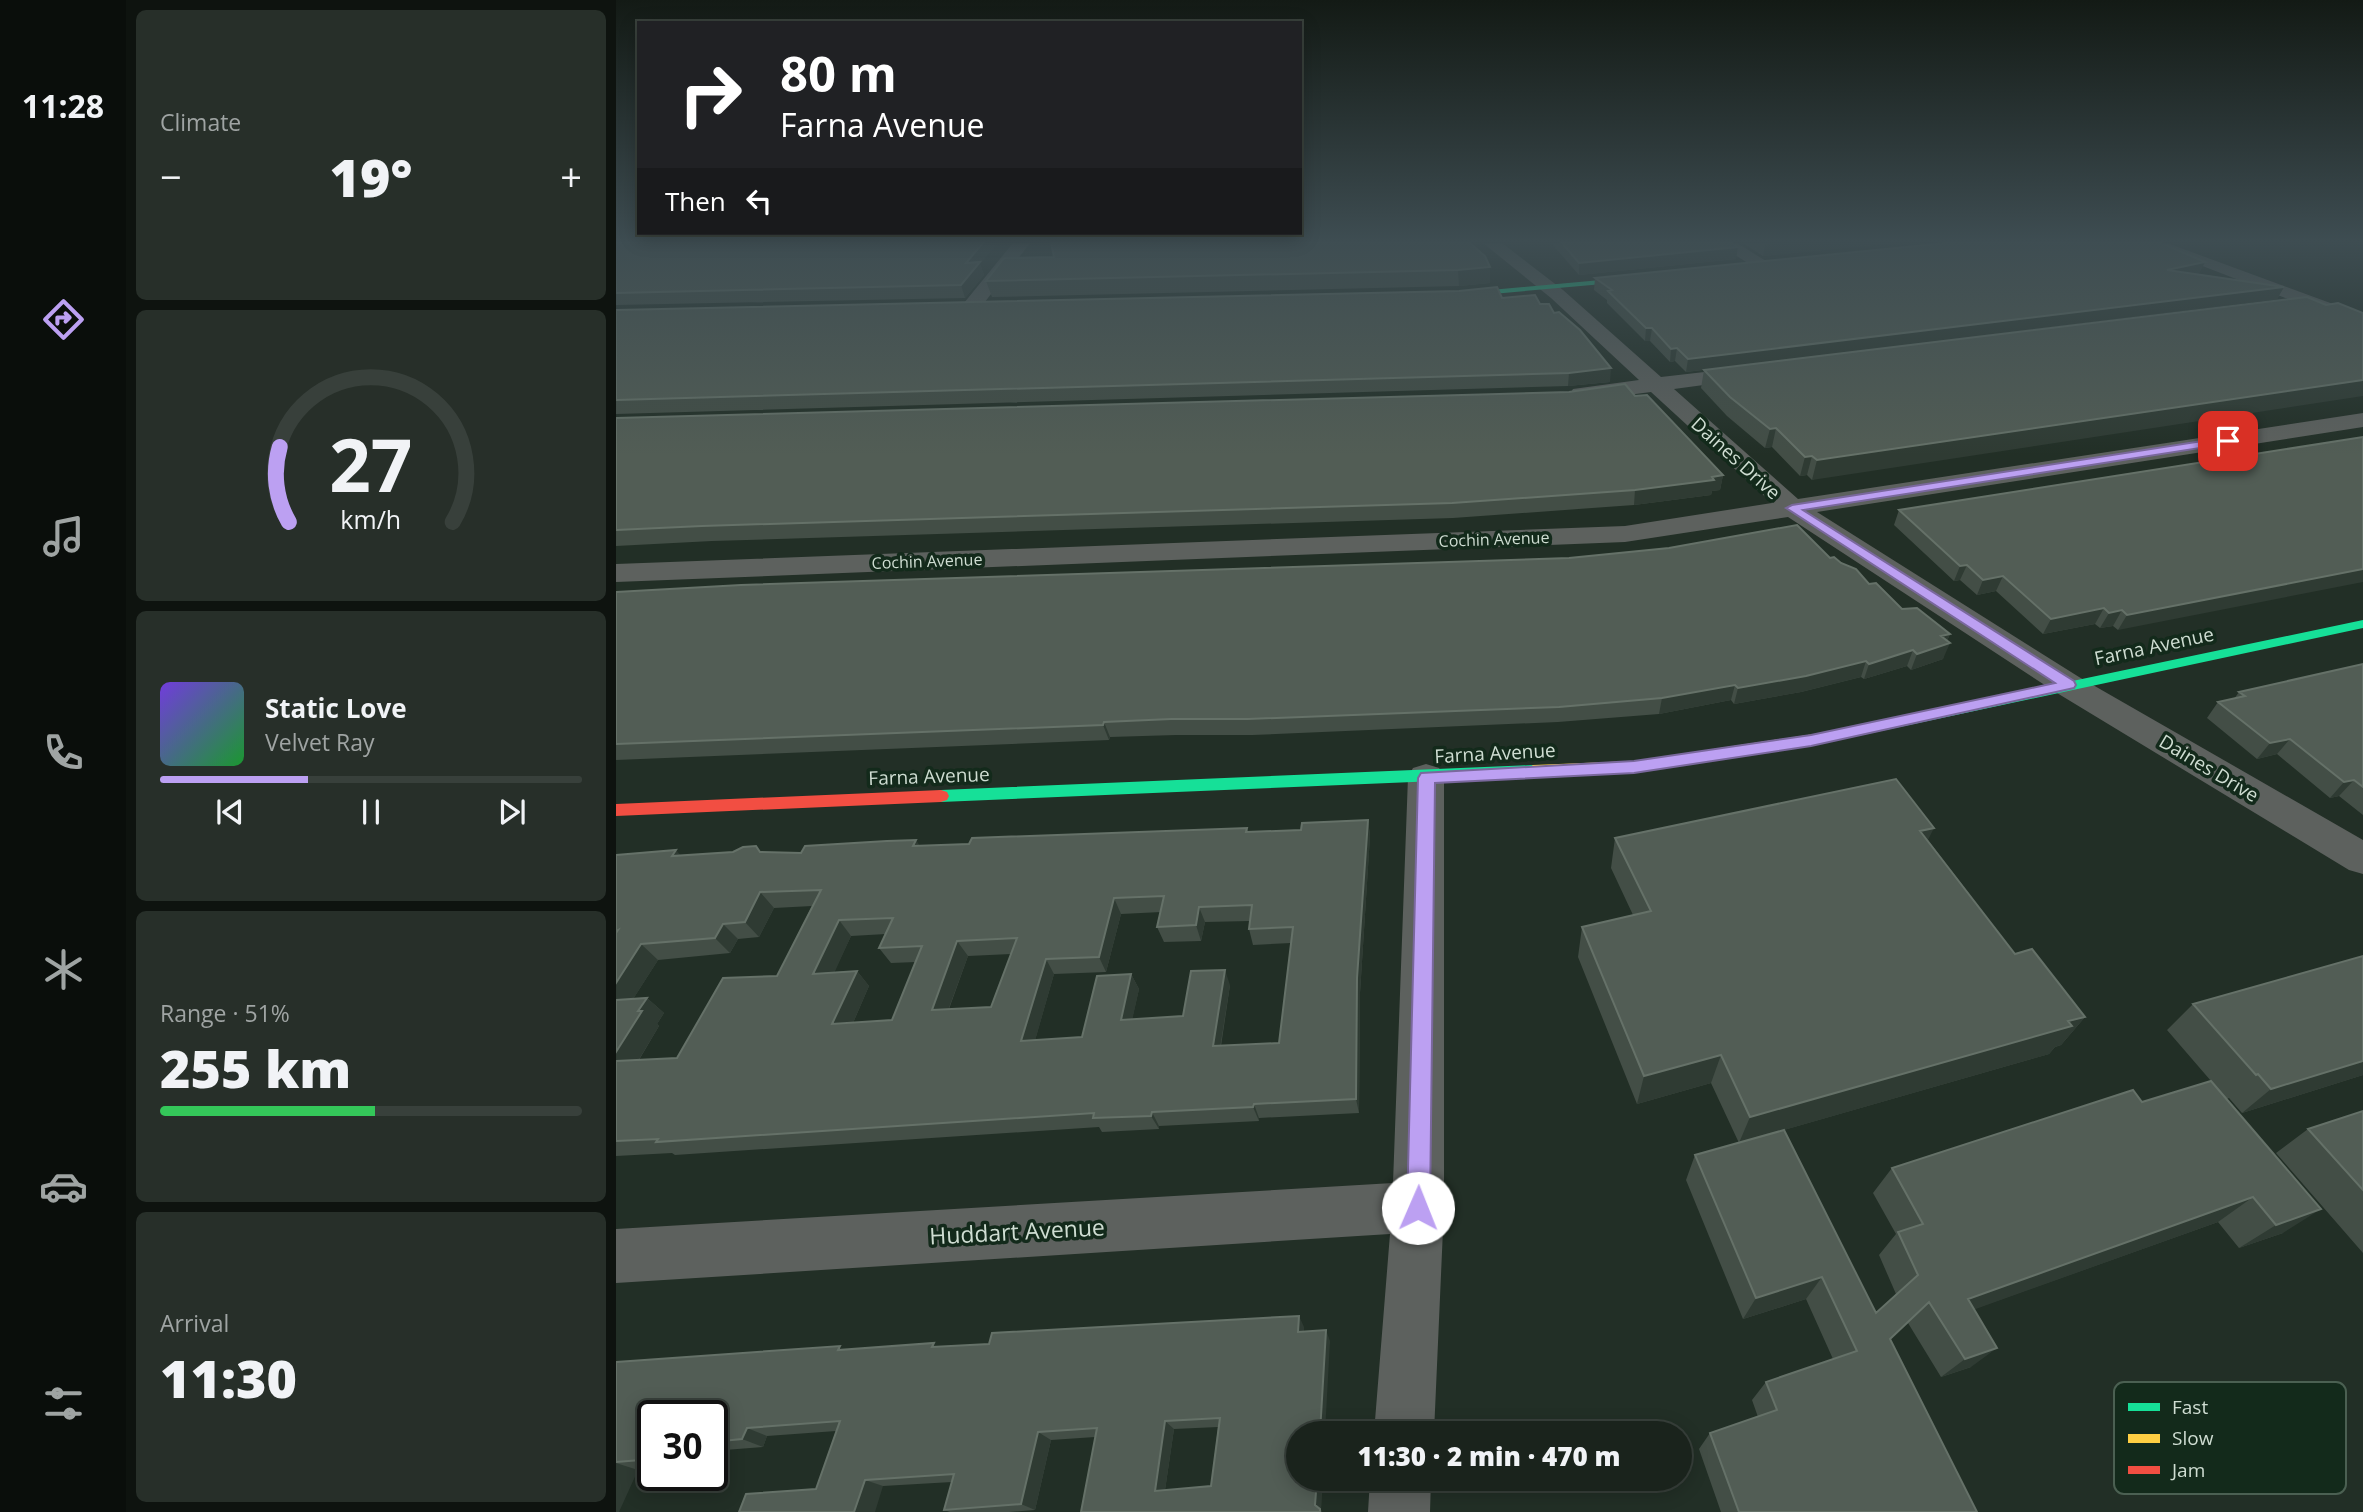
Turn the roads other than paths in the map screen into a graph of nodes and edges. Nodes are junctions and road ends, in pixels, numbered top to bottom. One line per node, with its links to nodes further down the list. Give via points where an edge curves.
1 (1576, 314): 5 (street, Daines Drive)
2 (2339, 314): 3 (street)
3 (2363, 322)
4 (1764, 371): 5 (street)
5 (1654, 385): 6 (street); 8 (street, Daines Drive)
6 (1554, 397)
7 (2363, 420): 8 (street, Cochin Avenue)
8 (1792, 508): 9 (street, Cochin Avenue, via 1625,534); 11 (street, Daines Drive)
9 (616, 573)
10 (2363, 624): 11 (street, Farna Avenue)
11 (2068, 685): 12 (street, Farna Avenue, via 1811,741 1634,767); 14 (street, Daines Drive)
12 (1426, 778): 13 (street, Farna Avenue); 15 (street)
13 (616, 810)
14 (2363, 859)
15 (1418, 1208): 16 (street, Huddart Avenue); 17 (street)
16 (616, 1256)
17 (1405, 1421)
18 (1400, 1491): 19 (street)
19 (1399, 1512)

